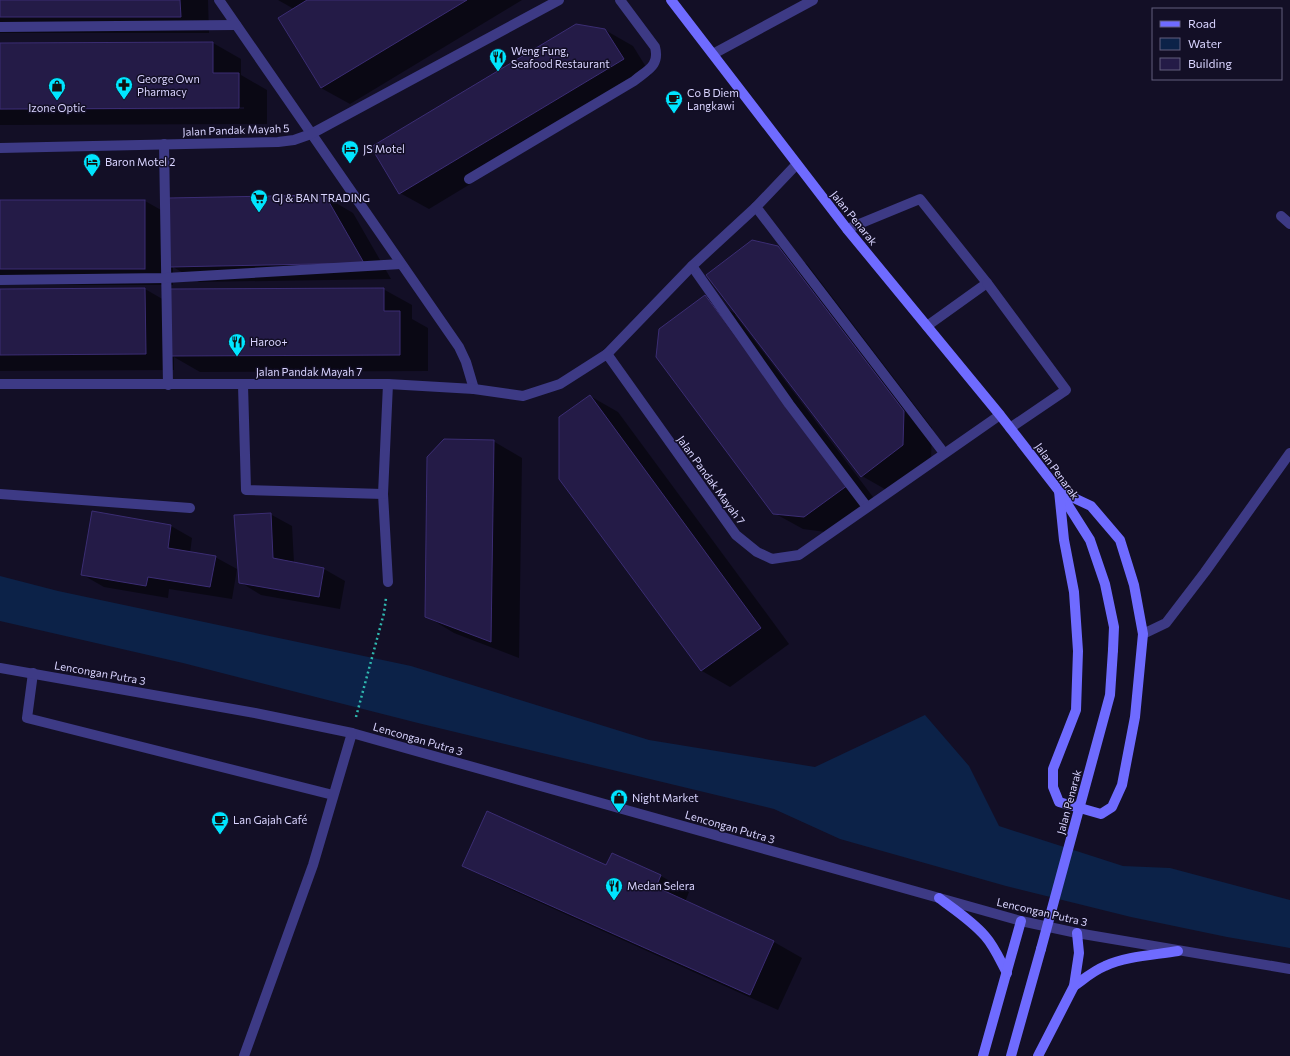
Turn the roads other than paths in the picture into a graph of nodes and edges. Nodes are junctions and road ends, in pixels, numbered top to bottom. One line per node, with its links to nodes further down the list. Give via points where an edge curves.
1 (219, 0): 6 (street)
2 (559, 0): 9 (street, Jalan Pandak Mayah 5)
3 (620, 0): 13 (street, via 655,46 657,56 653,66 634,81)
4 (671, 0): 8 (main road, Jalan Penarak)
5 (813, 0): 8 (street)
6 (236, 25): 7 (street); 9 (street)
7 (0, 27)
8 (713, 54): 12 (main road, Jalan Penarak)
9 (311, 134): 10 (street, Jalan Pandak Mayah 5, via 278,142); 18 (street)
10 (164, 144): 11 (street, Jalan Pandak Mayah 5); 20 (street)
11 (0, 148)
12 (796, 165): 14 (street, Jalan Pandak Mayah 7); 17 (main road, Jalan Penarak)
13 (469, 179)
14 (756, 207): 19 (street, Jalan Pandak Mayah 7); 32 (street)
15 (1281, 216): 16 (street)
16 (1290, 224)
17 (847, 229): 22 (street, via 920,199); 23 (main road, Jalan Penarak)
18 (401, 264): 20 (street); 29 (street, via 460,347)
19 (692, 266): 24 (street, Jalan Pandak Mayah 7); 37 (street, via 789,404)
20 (166, 278): 21 (street); 27 (street)
21 (0, 280)
22 (987, 282): 23 (street); 31 (street, via 1066,390)
23 (927, 326): 30 (main road, Jalan Penarak)
24 (607, 354): 29 (street, Jalan Pandak Mayah 7, via 560,384 523,396); 37 (street, Jalan Pandak Mayah 7, via 736,535 757,552 772,559 799,555)
25 (0, 384): 27 (street, Jalan Pandak Mayah 7)
26 (388, 384): 28 (street, Jalan Pandak Mayah 7); 29 (street, Jalan Pandak Mayah 7); 36 (street)
27 (168, 385): 28 (street, Jalan Pandak Mayah 7)
28 (243, 385): 36 (street, via 246,490)
29 (474, 389)
30 (1000, 414): 31 (main road, Jalan Penarak); 32 (street, Jalan Pandak Mayah 7)
31 (1010, 428): 34 (main road, Jalan Penarak)
32 (944, 453): 37 (street, Jalan Pandak Mayah 7)
33 (1290, 453): 40 (street, via 1166,623)
34 (1059, 491): 40 (main road, via 1091,506 1120,540 1134,585); 40 (main road, via 1064,540 1074,592 1078,651 1076,710 1053,769 1053,787 1059,802 1101,814 1112,807 1122,784 1135,717); 54 (main road, Jalan Penarak, bridge, via 1090,540 1102,576 1114,627 1110,695)
35 (0, 494): 38 (street)
36 (383, 494): 39 (street)
37 (867, 507)
38 (190, 508)
39 (388, 582)
40 (1143, 634)
41 (0, 668): 42 (street, Lencongan Putra 3)
42 (33, 673): 43 (street, Lencongan Putra 3); 44 (street, via 27,718)
43 (352, 733): 44 (street); 45 (street, Lencongan Putra 3)
44 (333, 795): 52 (street, via 313,865)
45 (939, 898): 46 (street, Lencongan Putra 3); 50 (main road, via 985,936)
46 (1021, 921): 47 (street, Lencongan Putra 3); 50 (main road)
47 (1077, 934): 48 (street, Lencongan Putra 3); 51 (main road, via 1079,953)
48 (1178, 951): 49 (street, Lencongan Putra 3); 51 (main road, via 1105,965)
49 (1290, 969)
50 (1007, 973): 53 (main road)
51 (1074, 986): 55 (main road)
52 (244, 1056)
53 (983, 1056)
54 (1011, 1056)
55 (1038, 1056)

